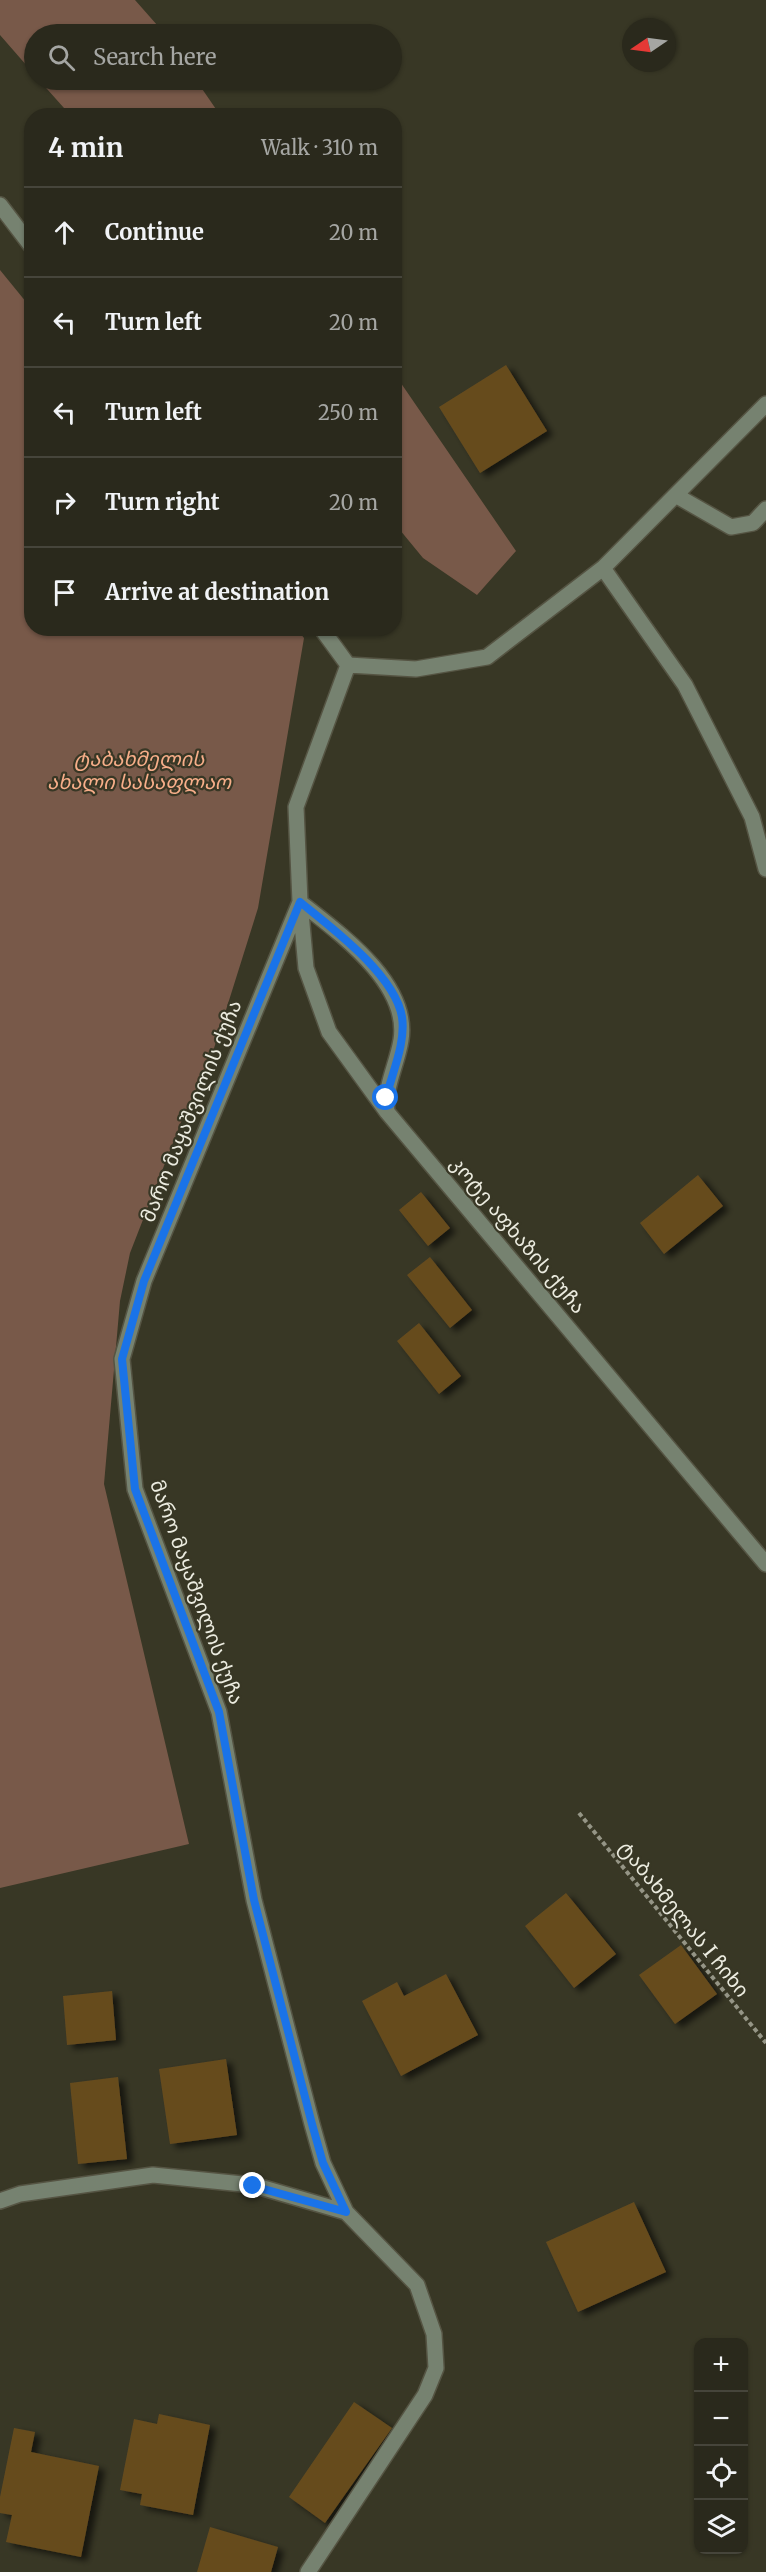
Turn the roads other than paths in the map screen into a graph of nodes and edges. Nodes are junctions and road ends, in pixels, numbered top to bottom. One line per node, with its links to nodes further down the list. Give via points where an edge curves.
1 (1, 210): 2 (street)
2 (24, 237)
3 (766, 404): 4 (street)
4 (677, 496): 5 (street, via 731,527 753,522); 6 (street)
5 (766, 509)
6 (603, 568): 8 (street, via 487,657 416,669); 9 (street, via 685,685 752,817)
7 (327, 636): 8 (street)
8 (348, 665): 10 (street, მარო მაყაშვილის ქუჩა, via 296,807)
9 (766, 869)
10 (300, 902): 11 (street, კოტე აფხაზის ქუჩა, via 306,968 329,1032); 11 (street, via 355,946 394,995 402,1017 401,1040 386,1098); 14 (street, მარო მაყაშვილის ქუჩა, via 144,1281 122,1359 135,1489 219,1712 254,1900 323,2163)
11 (387, 1112): 12 (street, კოტე აფხაზის ქუჩა)
12 (766, 1564)
13 (0, 2201): 14 (street, via 20,2194 153,2175 253,2186)
14 (346, 2212): 15 (street, მარო მაყაშვილის ქუჩა, via 417,2285 434,2334 436,2368 424,2395)
15 (308, 2572)

